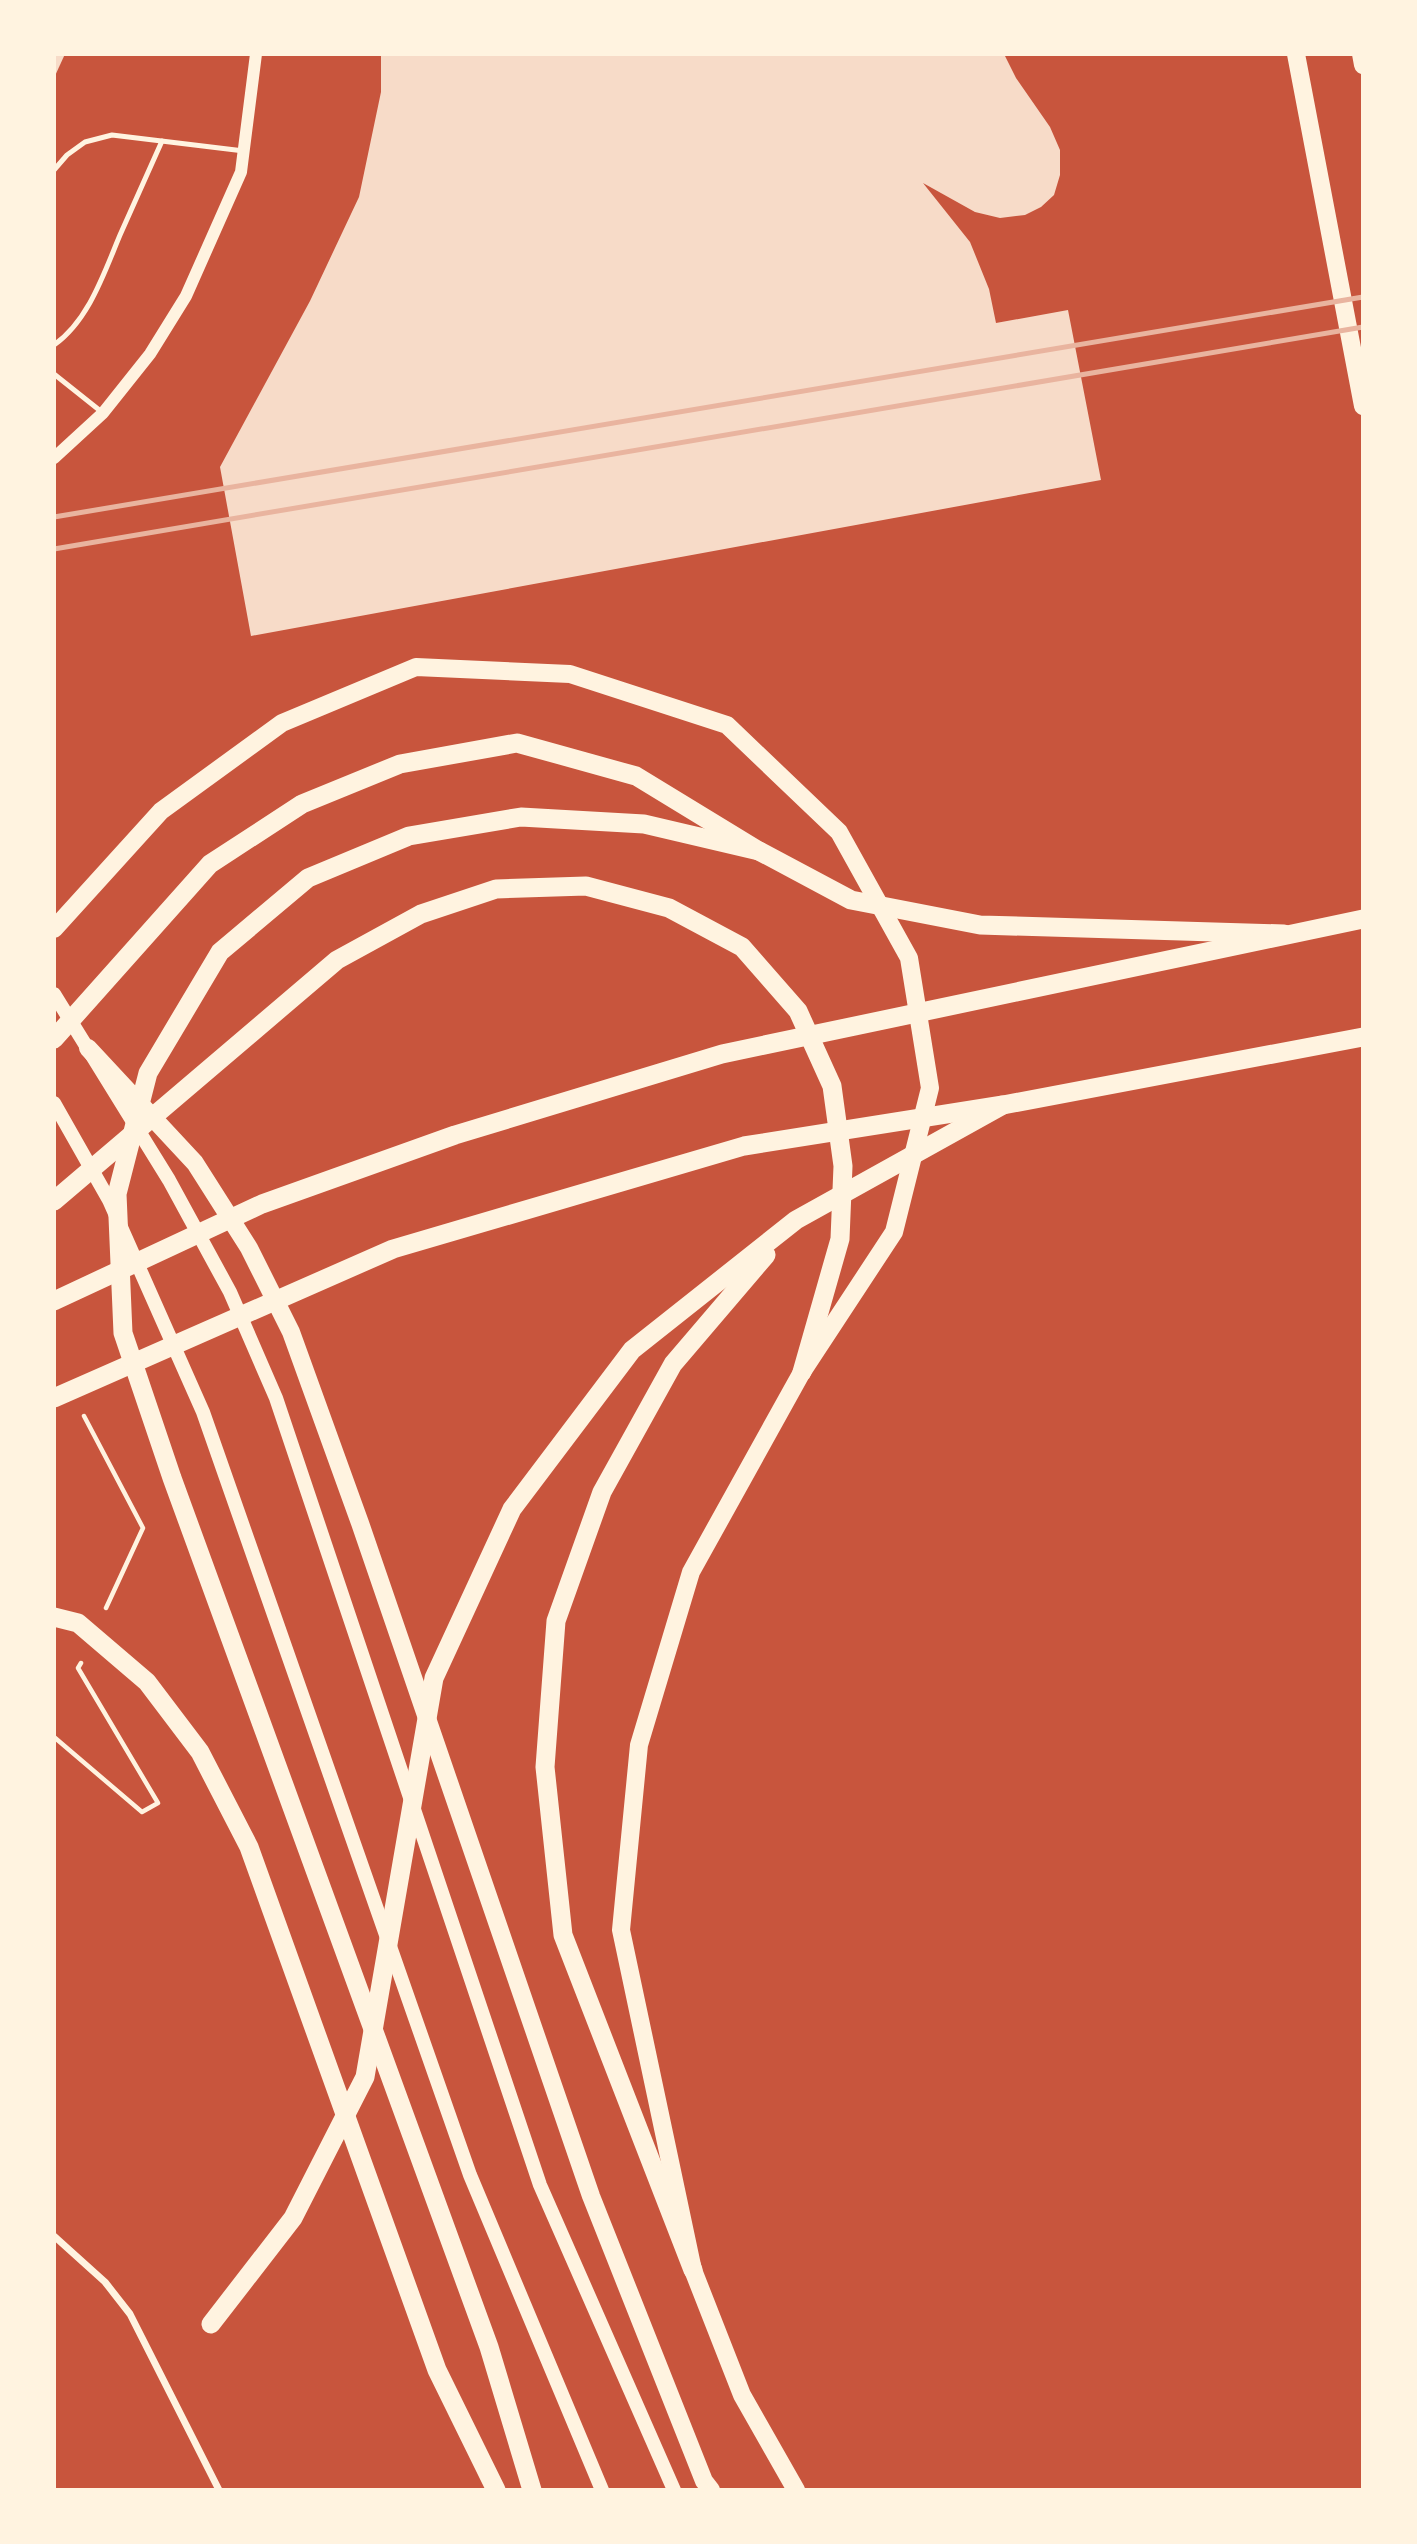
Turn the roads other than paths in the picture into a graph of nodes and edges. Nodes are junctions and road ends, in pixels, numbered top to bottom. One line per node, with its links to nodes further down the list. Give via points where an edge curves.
1 (257, 54): 6 (street)
2 (1296, 54): 10 (main road)
3 (1361, 54): 4 (main road)
4 (1363, 65)
5 (162, 141): 6 (lane); 7 (lane, via 112,135 85,142); 8 (lane, via 96,292)
6 (244, 150): 11 (street, via 241,172 186,296 150,354)
7 (54, 170)
8 (54, 345)
9 (54, 374): 11 (lane)
10 (1363, 406)
11 (103, 413): 12 (street)
12 (54, 458)
13 (759, 851): 16 (highway, via 851,900 980,925); 19 (highway, via 636,776 517,743 400,764 302,804 210,864); 34 (highway, via 644,824 521,817 409,836 308,878 220,952 148,1073 117,1194 123,1333 489,2347)
14 (1363, 919): 16 (highway)
15 (54, 929): 26 (main road, via 161,811 282,723 416,667 570,674 727,724 839,832 909,958 930,1088 894,1231)
16 (1284, 934): 25 (highway, via 722,1054 455,1135 262,1203)
17 (54, 994): 20 (main road)
18 (1363, 1037): 22 (highway)
19 (54, 1039)
20 (88, 1048): 36 (main road, via 230,1292 276,1398 540,2185); 37 (main road, via 195,1163 249,1248 291,1332 591,2196)
21 (54, 1104): 35 (main road, via 109,1200 203,1412 470,2175)
22 (1003, 1105): 24 (highway); 27 (highway, via 744,1146 393,1249)
23 (54, 1201): 26 (highway, via 337,960 421,914 496,889 586,886 669,908 742,947 797,1011 832,1086 843,1166 840,1239)
24 (796, 1220): 30 (highway, via 673,1364 602,1492 556,1620 545,1767 564,1935); 31 (highway, via 632,1350 512,1509 434,1678 365,2077 293,2218)
25 (54, 1301)
26 (802, 1372): 30 (main road, via 691,1572 639,1745 621,1930)
27 (54, 1398)
28 (54, 1617): 33 (highway, via 78,1623 147,1682 200,1752 250,1847 437,2370)
29 (54, 2236): 32 (street, via 105,2282 130,2314)
30 (693, 2270): 38 (main road, via 741,2395)
31 (211, 2324)
32 (219, 2490)
33 (496, 2490)
34 (532, 2490)
35 (602, 2490)
36 (674, 2490)
37 (711, 2490)
38 (796, 2490)

